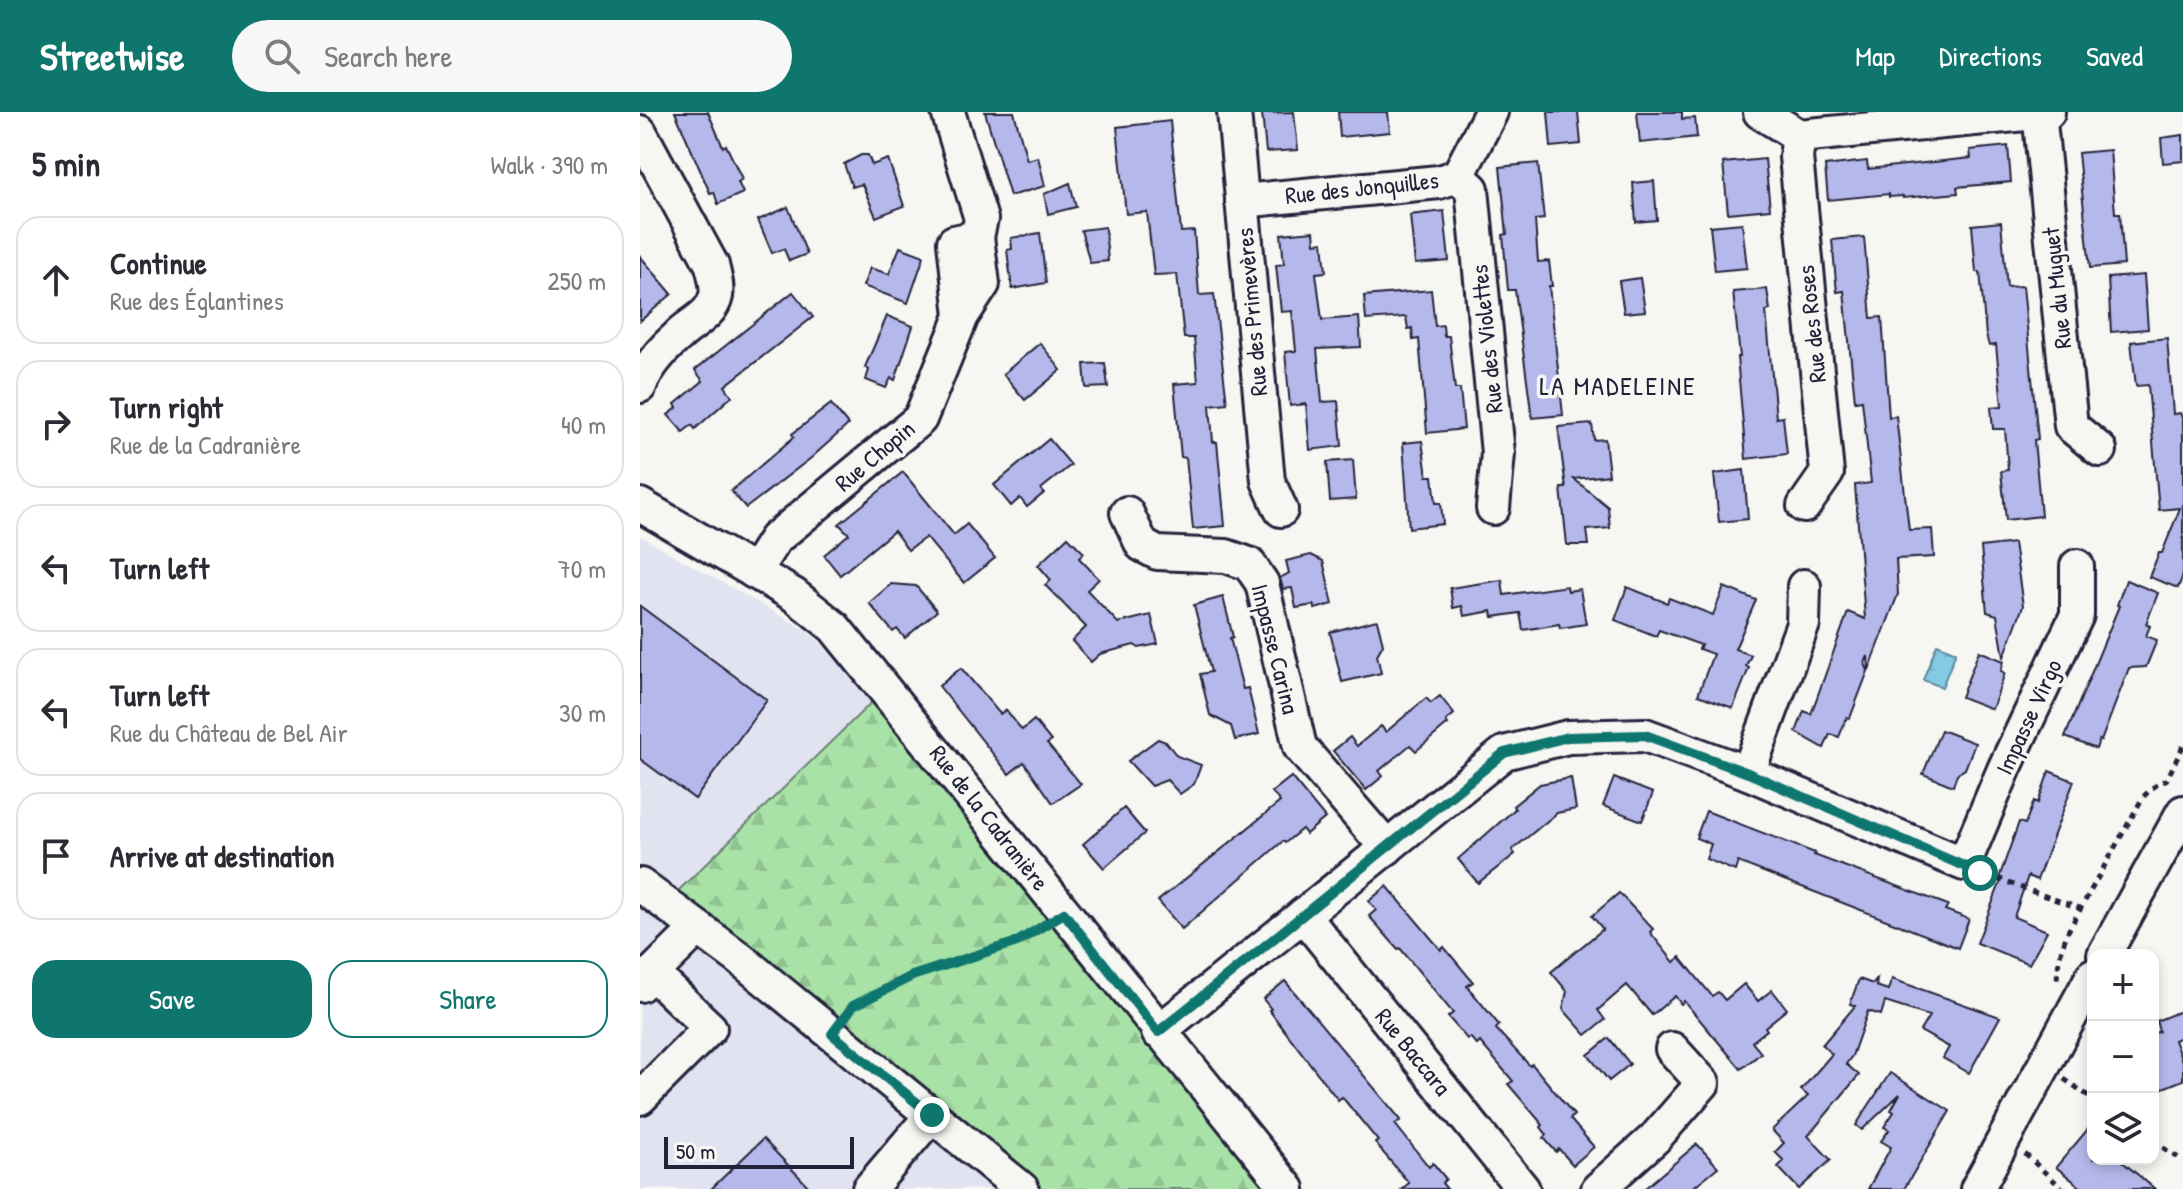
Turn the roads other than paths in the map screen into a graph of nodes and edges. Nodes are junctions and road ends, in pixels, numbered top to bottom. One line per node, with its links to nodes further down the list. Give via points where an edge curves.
1 (948, 112): 20 (street, Rue Chopin, via 981,219 977,237 983,284 962,316 920,419 775,539)
2 (1234, 112): 11 (street, Rue des Primevères)
3 (1491, 112): 10 (street, Rue des Jonquilles)
4 (1760, 112): 9 (street)
5 (2039, 112): 6 (street); 7 (street); 13 (street, Rue du Muguet, via 2071,426)
6 (2048, 112)
7 (1966, 116): 9 (street)
8 (640, 132): 12 (street, via 712,265 716,295 705,314 656,360)
9 (1799, 136): 15 (street, Rue des Roses, via 1796,157 1827,473)
10 (1458, 176): 11 (street, Rue des Jonquilles); 16 (street, Rue des Violettes, via 1472,189 1498,453)
11 (1242, 201): 17 (street, Rue des Primevères, via 1268,481)
12 (640, 386)
13 (2100, 450)
14 (640, 505): 20 (street, Rue de la Cadranière)
15 (1804, 506)
16 (1493, 508)
17 (1281, 510)
18 (1127, 513): 24 (street, Impasse Carina, via 1142,545 1157,553 1226,556 1249,564 1262,583 1300,747)
19 (2077, 566): 22 (street, Impasse Virgo, via 2077,615 1964,864)
20 (754, 572): 31 (street, Rue de la Cadranière, via 834,627)
21 (1804, 586): 22 (street, via 1803,624)
22 (1748, 773): 24 (street, via 1645,735 1568,737 1504,753)
23 (2183, 812): 28 (street)
24 (1387, 848): 26 (street)
25 (640, 885): 27 (street)
26 (1303, 915): 31 (street); 38 (street, Rue Baccara)
27 (698, 928): 29 (street); 34 (street)
28 (2107, 949)
29 (646, 979): 33 (street, via 710,1028)
30 (2087, 986): 40 (street)
31 (1158, 1032): 37 (street, Rue de la Cadranière)
32 (1672, 1049): 39 (street, via 1703,1083 1655,1138)
33 (640, 1098)
34 (932, 1115): 35 (street); 36 (street)
35 (869, 1189)
36 (1022, 1189)
37 (1288, 1189)
38 (1523, 1189)
39 (1598, 1189)
40 (1977, 1189)

